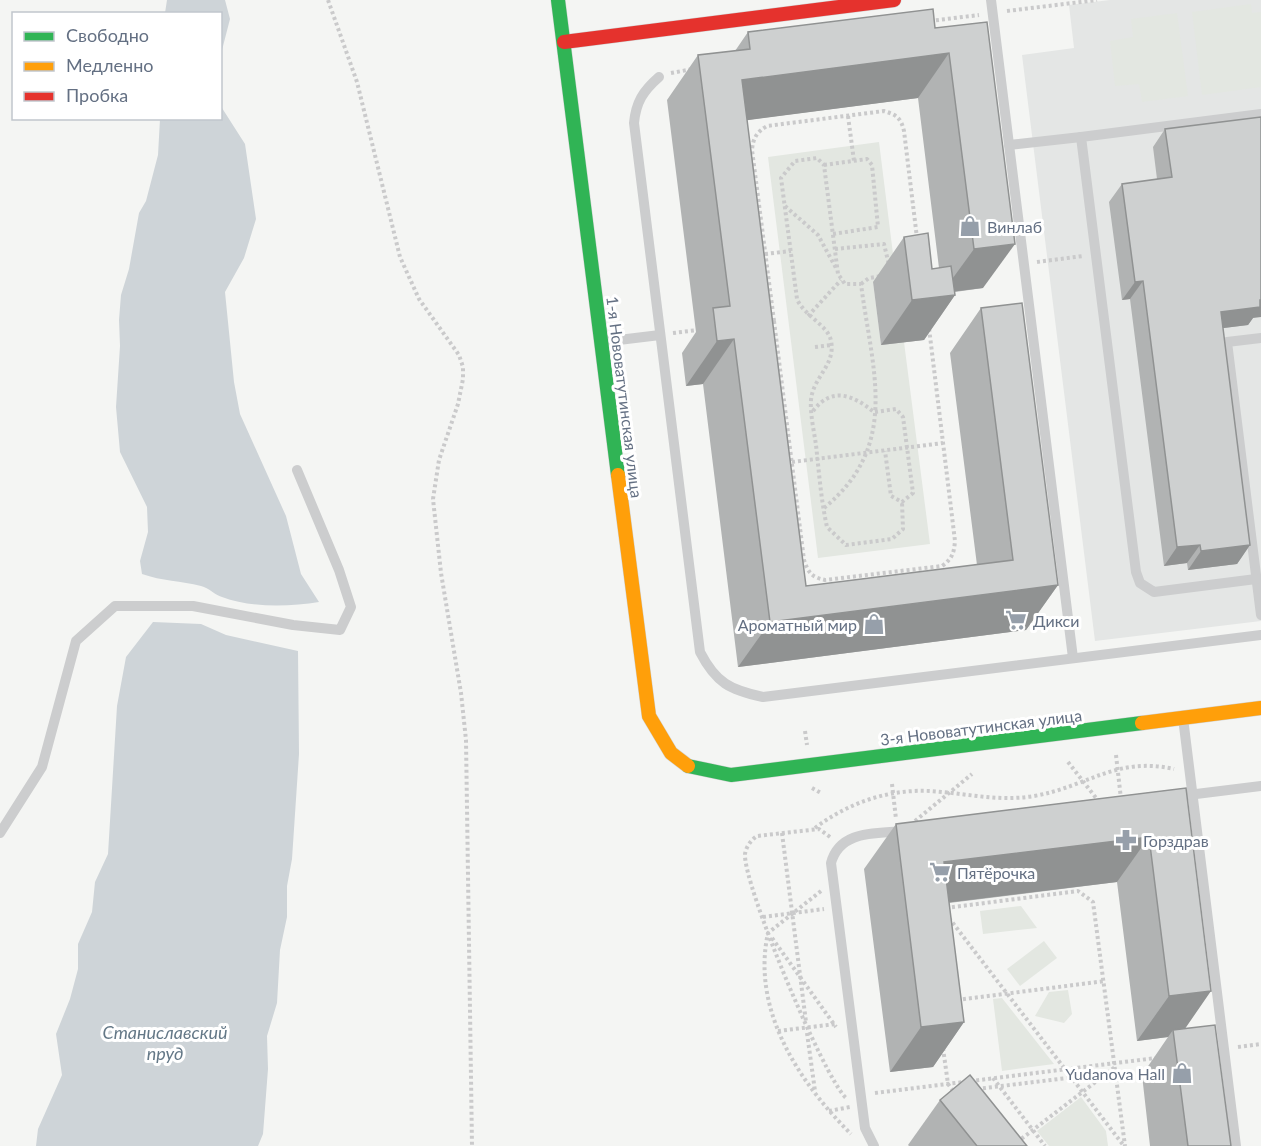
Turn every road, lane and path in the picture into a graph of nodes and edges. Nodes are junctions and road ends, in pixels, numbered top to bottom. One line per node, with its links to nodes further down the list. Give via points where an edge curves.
1 (327, 0): 105 (path, via 357,82 400,257 419,299 459,355 463,367 458,404 439,460 433,499 466,740)
2 (558, 0): 5 (street, 1-я Нововатутинская улица)
3 (894, 0): 5 (street)
4 (991, 0): 11 (lane)
5 (564, 42): 32 (street, 1-я Нововатутинская улица)
6 (700, 68): 7 (path)
7 (659, 77): 30 (lane, via 645,89 636,107 634,123)
8 (1261, 114): 10 (lane)
9 (848, 116): 12 (path); 16 (path, via 884,111 901,121); 19 (path, via 767,126 753,140)
10 (1081, 137): 11 (lane); 20 (lane)
11 (1009, 146): 21 (lane)
12 (854, 161): 13 (path); 15 (path, via 871,162 879,224 876,229)
13 (824, 165): 14 (path, via 817,158 789,165 781,177); 15 (path)
14 (785, 206): 18 (path); 22 (path, via 818,235)
15 (833, 234): 17 (path)
16 (918, 248)
17 (835, 249): 22 (path); 24 (path, via 884,244 888,273)
18 (790, 251): 19 (path); 25 (path, via 797,299)
19 (765, 254): 26 (path)
20 (1095, 255): 21 (path); 46 (lane, via 1140,583 1154,592)
21 (1024, 264): 49 (lane)
22 (838, 274): 23 (path)
23 (841, 280): 24 (path, via 849,285); 25 (path)
24 (861, 284): 36 (path)
25 (808, 316): 33 (path, via 828,333)
26 (774, 321): 27 (path); 42 (path)
27 (762, 322)
28 (928, 325): 37 (path)
29 (706, 329): 30 (path)
30 (660, 335): 32 (lane); 49 (lane, via 700,652 719,680 731,688 763,697)
31 (1261, 338): 46 (lane, via 1227,342)
32 (602, 342): 55 (street, 1-я Нововатутинская улица, via 649,716 666,750 680,762)
33 (832, 345): 34 (path); 35 (path, via 831,360 812,394)
34 (815, 347)
35 (812, 412): 36 (path, via 827,397 839,394 854,397); 41 (path)
36 (875, 412): 38 (path, via 900,411); 40 (path)
37 (943, 443): 38 (path); 42 (path, via 954,552 942,566 815,578 804,560)
38 (907, 448): 39 (path); 44 (path, via 913,493)
39 (885, 451): 40 (path); 44 (path, via 891,496)
40 (868, 453): 41 (path); 45 (path, via 850,484)
41 (818, 459): 42 (path); 45 (path)
42 (792, 462)
43 (297, 470): 70 (lane, via 351,607 340,630 193,606 115,606 76,641 42,767)
44 (902, 502): 45 (path, via 905,521 899,535 851,545 840,542 828,530)
45 (824, 508)
46 (1256, 579): 47 (lane)
47 (1261, 615)
48 (1261, 634): 49 (lane)
49 (1073, 658)
50 (1261, 708): 51 (street, 3-я Нововатутинская улица)
51 (1182, 718): 55 (street, 3-я Нововатутинская улица, via 732,775); 56 (lane)
52 (1116, 755): 54 (path)
53 (1068, 762): 58 (path)
54 (1118, 768): 56 (path, via 1147,765); 58 (path); 65 (path)
55 (704, 773)
56 (1190, 773): 63 (lane)
57 (972, 774): 62 (path)
58 (1083, 781): 62 (path, via 1014,798); 66 (path)
59 (892, 784): 61 (path)
60 (1261, 786): 63 (lane)
61 (893, 793): 62 (path); 67 (path, via 858,803); 69 (path)
62 (949, 793): 69 (path)
63 (1192, 794): 64 (lane); 88 (lane)
64 (1157, 799)
65 (1122, 803)
66 (1102, 806)
67 (814, 829): 71 (path); 72 (path, via 821,829)
68 (915, 829): 69 (lane)
69 (901, 831): 72 (lane, via 852,837)
70 (0, 833)
71 (782, 833): 75 (path); 76 (path, via 755,838 745,853)
72 (839, 846): 73 (lane, via 831,863)
73 (833, 881): 74 (lane); 75 (path)
74 (837, 907): 75 (path); 82 (lane)
75 (792, 913): 76 (path); 77 (path); 78 (path)
76 (763, 917): 77 (path)
77 (768, 933): 78 (path); 84 (path); 85 (path, via 763,972 767,1002)
78 (800, 977): 83 (path); 84 (path)
79 (1105, 981): 80 (path); 80 (path, via 1096,911 1087,896 1078,891 940,909); 91 (path)
80 (1007, 993): 81 (path); 92 (path)
81 (949, 1001)
82 (852, 1022): 83 (path); 89 (lane)
83 (834, 1024): 84 (path); 89 (path)
84 (807, 1028): 85 (path); 98 (path); 101 (path, via 841,1093 852,1102)
85 (778, 1032): 98 (path)
86 (942, 1037): 96 (path)
87 (1261, 1044): 88 (path)
88 (1224, 1049): 110 (lane)
89 (856, 1054): 101 (lane)
90 (1159, 1057): 91 (path)
91 (1115, 1065): 92 (path); 93 (path); 109 (path)
92 (1065, 1069): 94 (path); 95 (path)
93 (1108, 1073): 94 (path); 100 (path)
94 (1071, 1077): 97 (path); 100 (path)
95 (993, 1078): 96 (path); 97 (path)
96 (948, 1084): 99 (path); 101 (path)
97 (999, 1086): 99 (path); 103 (path)
98 (815, 1092): 104 (path)
99 (954, 1092): 102 (path)
100 (1083, 1092): 103 (path); 109 (path)
101 (861, 1099): 106 (lane, via 865,1128)
102 (960, 1101)
103 (1032, 1130): 107 (path); 108 (path)
104 (857, 1140)
105 (472, 1146)
106 (874, 1146)
107 (1012, 1146)
108 (1045, 1146)
109 (1125, 1146)
110 (1236, 1146)

